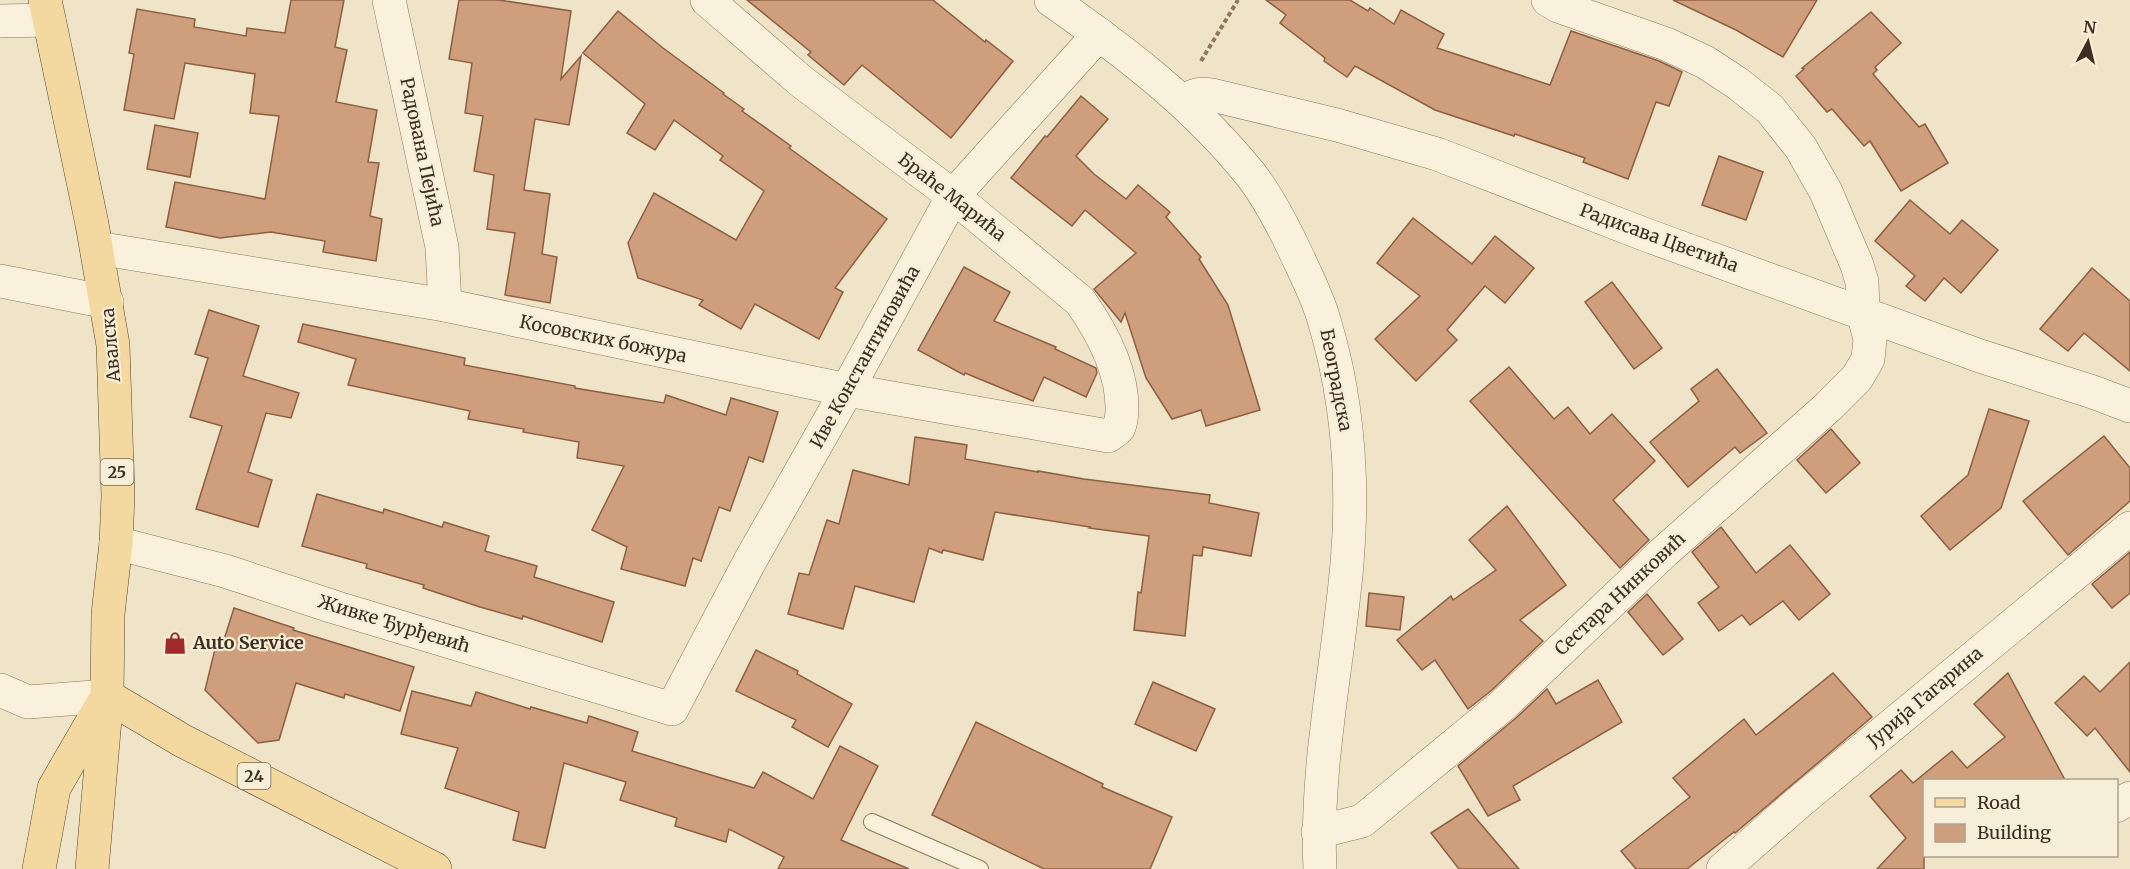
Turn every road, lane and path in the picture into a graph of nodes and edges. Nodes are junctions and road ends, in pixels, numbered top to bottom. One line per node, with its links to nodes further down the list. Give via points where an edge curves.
1 (389, 0): 14 (street, Радована Пејића, via 442,247)
2 (707, 0): 10 (street, Браће Марића, via 802,82)
3 (1051, 0): 8 (street, Београдска)
4 (1238, 0): 9 (path, via 1203,58)
5 (1548, 0): 15 (street, Сестара Нинковић, via 1705,62 1770,108 1801,148 1826,192 1857,264)
6 (47, 10): 7 (street); 11 (main road, Авалска / 25)
7 (0, 21)
8 (1099, 34): 9 (street, Београдска); 10 (street, Иве Константиновића)
9 (1188, 99): 15 (street, Радисава Цветића, via 1203,93 1258,105 1437,154 1649,236); 25 (street, Београдска, via 1270,201 1324,318 1342,396 1350,472 1347,565)
10 (953, 196): 16 (street, Иве Константиновића); 18 (street, Браће Марића, via 1080,301 1093,320 1122,392 1119,427)
11 (97, 248): 13 (main road, Авалска / 25); 14 (street, Косовских божура)
12 (0, 281): 13 (street)
13 (107, 302): 20 (main road, Авалска / 25, via 115,388)
14 (445, 305): 16 (street, Косовских божура)
15 (1863, 312): 17 (street, Радисава Цветића); 25 (street, Сестара Нинковић, via 1870,339 1868,359 1857,378 1828,407 1664,552 1504,704 1362,821)
16 (847, 390): 18 (street, Косовских божура); 23 (street, Иве Константиновића)
17 (2130, 406)
18 (1108, 436)
19 (2130, 528): 32 (street, Јурија Гагарина)
20 (116, 543): 22 (main road, Авалска / 25, via 108,614); 23 (street, Живке Ђурђевић, via 225,571)
21 (0, 690): 22 (street, via 28,702)
22 (107, 696): 26 (main road, 24); 27 (main road, Авалска, via 54,788); 28 (main road, Авалска)
23 (672, 709)
24 (872, 822): 30 (lane)
25 (1318, 832): 31 (street, Београдска)
26 (402, 860): 29 (main road, 24)
27 (39, 869)
28 (92, 869)
29 (435, 869)
30 (980, 869)
31 (1320, 869)
32 (1723, 869)

